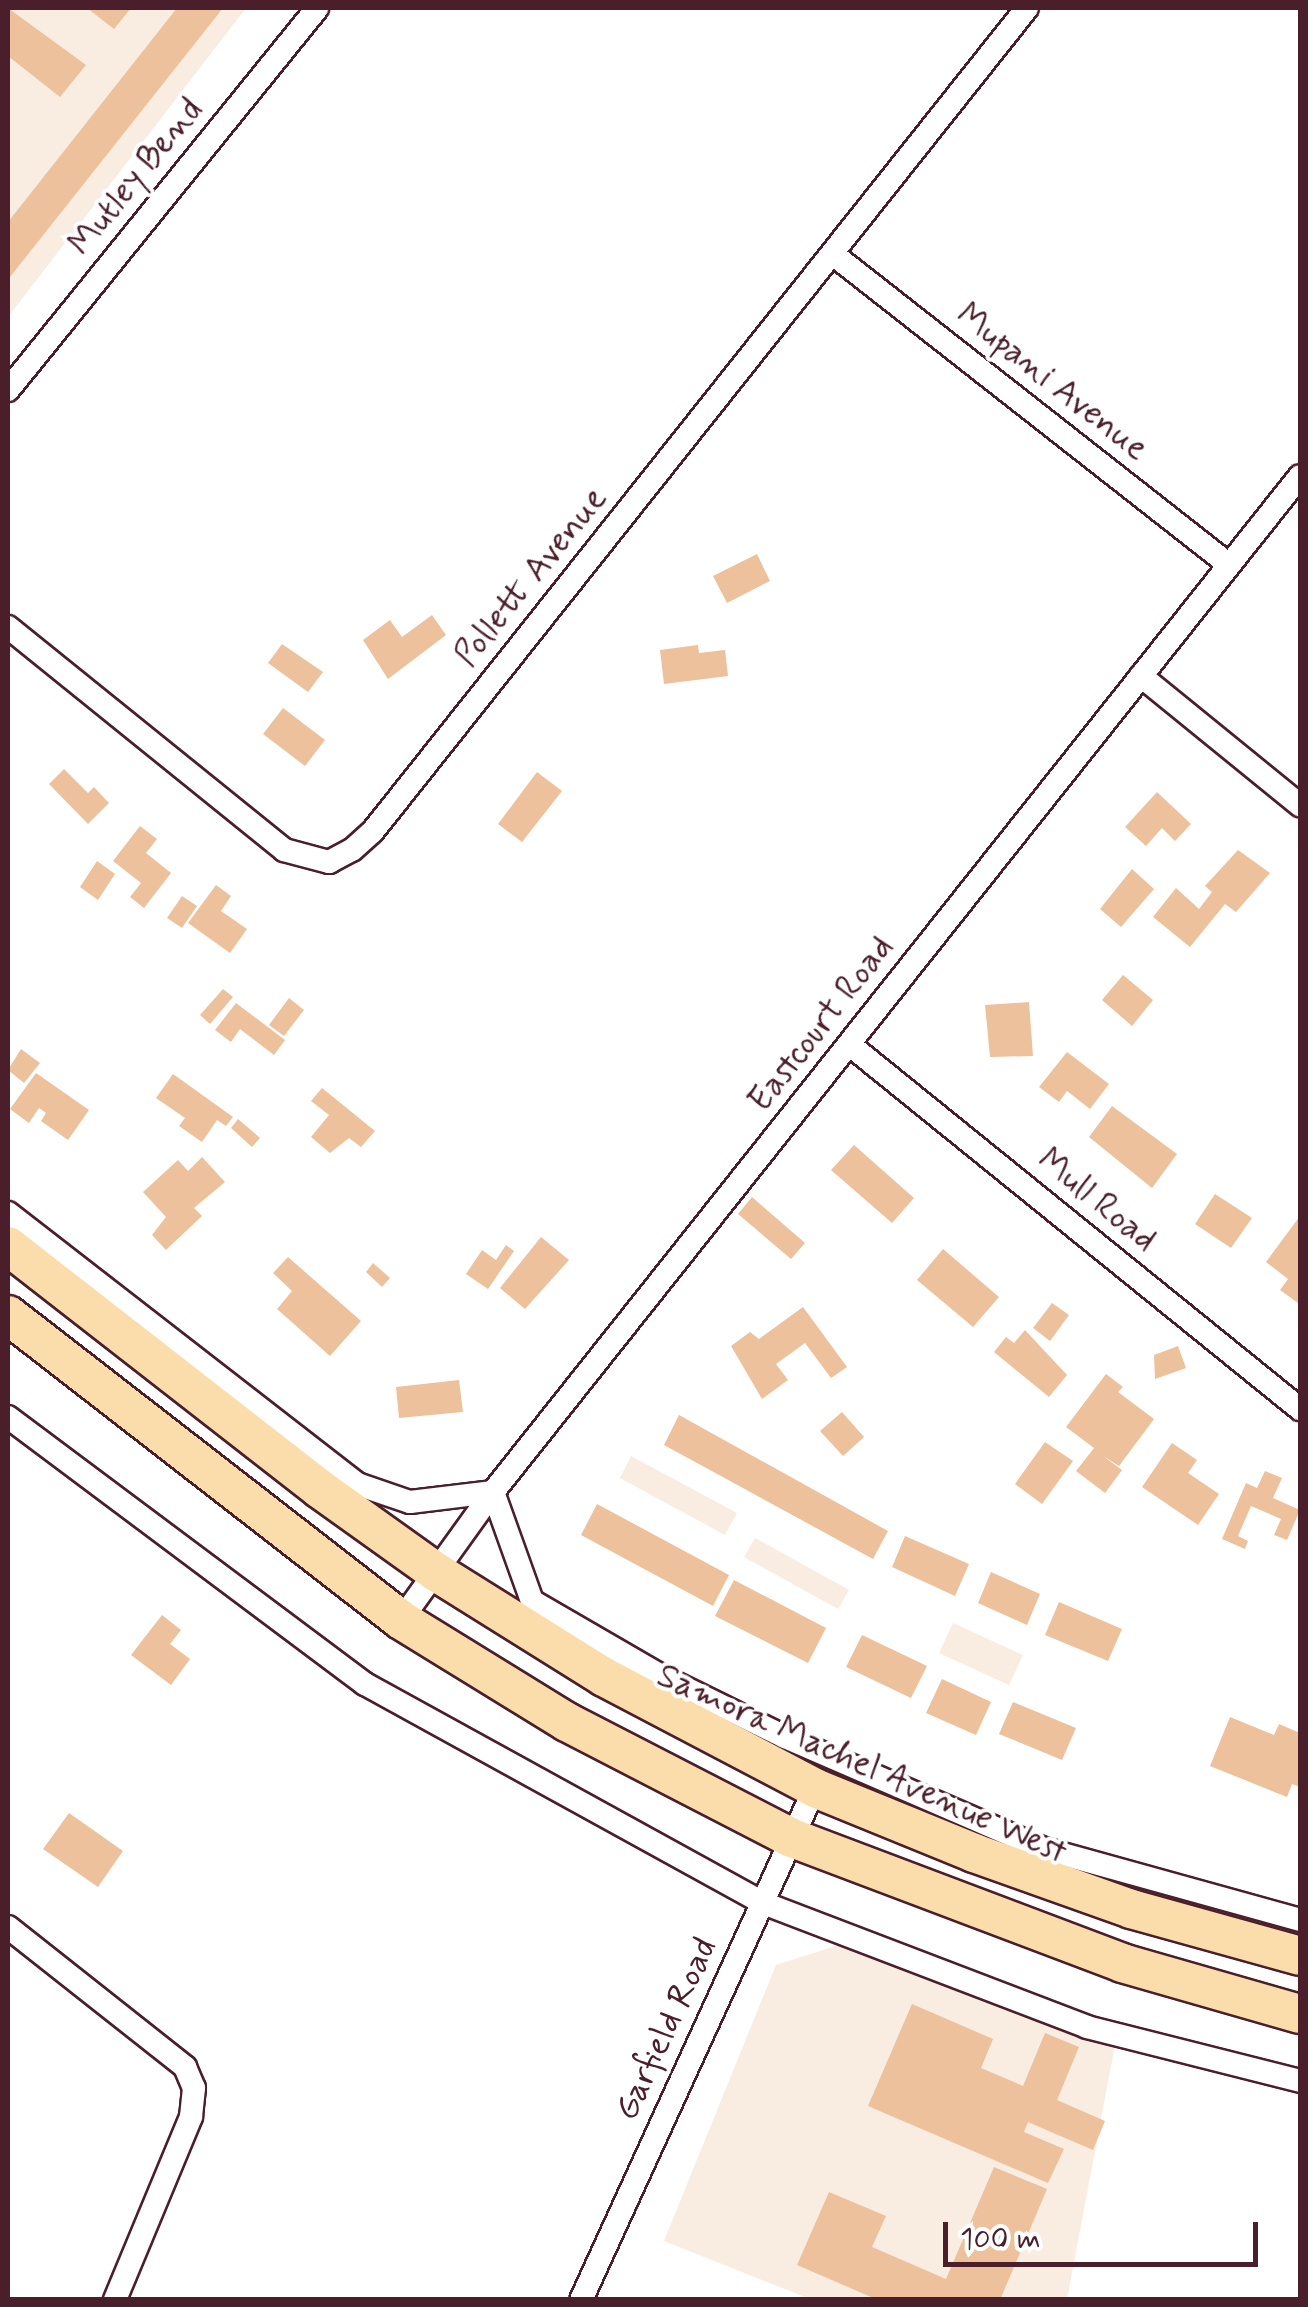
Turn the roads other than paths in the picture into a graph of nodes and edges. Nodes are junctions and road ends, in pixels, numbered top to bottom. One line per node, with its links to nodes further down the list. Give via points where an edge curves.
1 (317, 8): 4 (street, Mutley Bend)
2 (1027, 8): 3 (street, Pollett Avenue)
3 (834, 255): 6 (street, Mupani Avenue); 7 (street, Pollett Avenue, via 374,831 330,862 284,850)
4 (8, 390)
5 (1300, 476): 6 (street, Eastcourt Road)
6 (1227, 563): 8 (street, Eastcourt Road)
7 (8, 626)
8 (1141, 676): 9 (street); 10 (street, Eastcourt Road)
9 (1300, 805)
10 (850, 1045): 14 (street, Mull Road); 16 (street, Eastcourt Road)
11 (8, 1213): 16 (street, via 357,1484 410,1502)
12 (8, 1246): 17 (highway, Samora Machel Avenue West)
13 (8, 1315): 18 (highway)
14 (1300, 1409)
15 (8, 1417): 21 (street, via 366,1684)
16 (492, 1492): 17 (street, Eastcourt Road); 22 (street, Samora Machel Avenue West, via 532,1600 664,1676 785,1737 1041,1848)
17 (436, 1572): 18 (street, Eastcourt Road); 19 (highway, Samora Machel Avenue West, via 604,1676)
18 (401, 1620): 20 (highway, via 567,1722)
19 (815, 1788): 20 (street, Garfield Road); 24 (highway, Samora Machel Avenue West, via 1047,1880)
20 (792, 1838): 21 (street, Garfield Road); 25 (highway, via 1122,1962)
21 (763, 1903): 26 (street, via 1072,2022); 28 (street, Garfield Road)
22 (1300, 1920)
23 (8, 1927): 27 (street, via 185,2067 194,2088 191,2117)
24 (1300, 1956)
25 (1300, 2014)
26 (1299, 2078)
27 (115, 2300)
28 (581, 2300)

